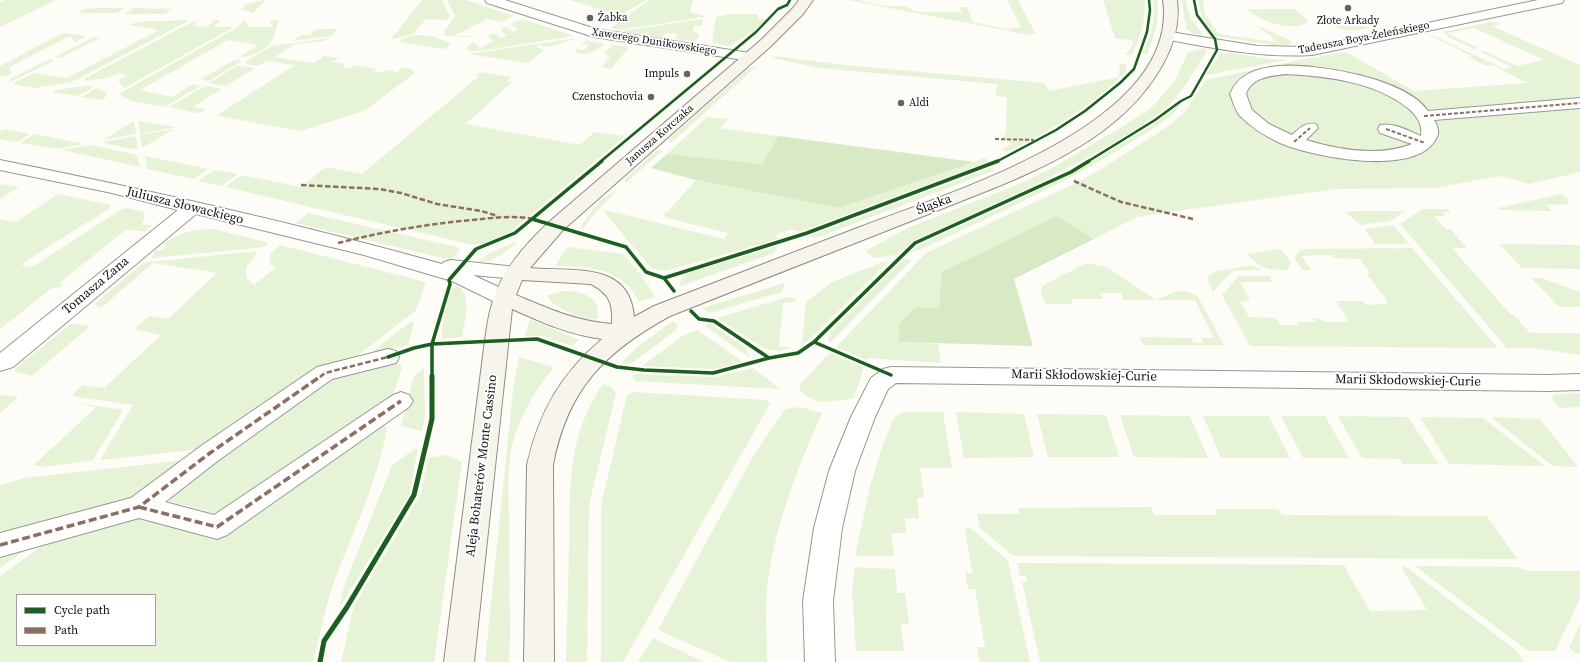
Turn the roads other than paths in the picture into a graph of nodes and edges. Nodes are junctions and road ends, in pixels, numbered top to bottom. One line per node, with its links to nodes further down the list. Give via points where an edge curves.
1 (492, 0): 6 (street, Xawerego Dunikowskiego, via 594,33)
2 (806, 0): 6 (street, Janusza Korczaka, via 784,26)
3 (1170, 0): 5 (street, Śląska)
4 (1557, 0): 5 (street, Tadeusza Boya-Żeleńskiego, via 1306,51 1265,51)
5 (1170, 36): 18 (street, Śląska, via 1149,76 1120,109 1087,134 1047,158 994,182 662,311)
6 (750, 57): 16 (street, Janusza Korczaka, via 556,226)
7 (1580, 103): 8 (street)
8 (1424, 116): 11 (street, via 1410,103 1390,91 1338,74 1286,70 1261,74 1244,82 1239,90 1238,99 1246,114 1266,129); 12 (street, via 1430,130)
9 (1310, 128): 11 (street)
10 (1386, 129): 12 (street)
11 (1294, 142): 12 (street, via 1340,154 1373,157 1416,150)
12 (1425, 143)
13 (0, 165): 14 (street, Juliusza Słowackiego, via 112,188)
14 (192, 208): 15 (street, Juliusza Słowackiego); 20 (street, Tomasza Zana)
15 (369, 250): 16 (street, via 460,268); 17 (street, via 459,276)
16 (516, 272): 17 (street, Aleja Bohaterów Monte Cassino); 18 (street, via 546,276 585,276 610,285 620,299)
17 (504, 298): 18 (street, via 558,321 592,330); 25 (street, Aleja Bohaterów Monte Cassino, via 496,340)
18 (623, 333): 26 (street, via 593,358 573,384 558,407 547,434 540,465)
19 (388, 357): 23 (street, via 324,372)
20 (0, 363)
21 (1580, 382): 27 (street, Marii Skłodowskiej-Curie, via 891,374 879,384 842,471 828,528 818,601)
22 (401, 401): 23 (street, via 217,527)
23 (139, 507): 24 (street)
24 (0, 545)
25 (459, 662)
26 (539, 662)
27 (820, 662)

